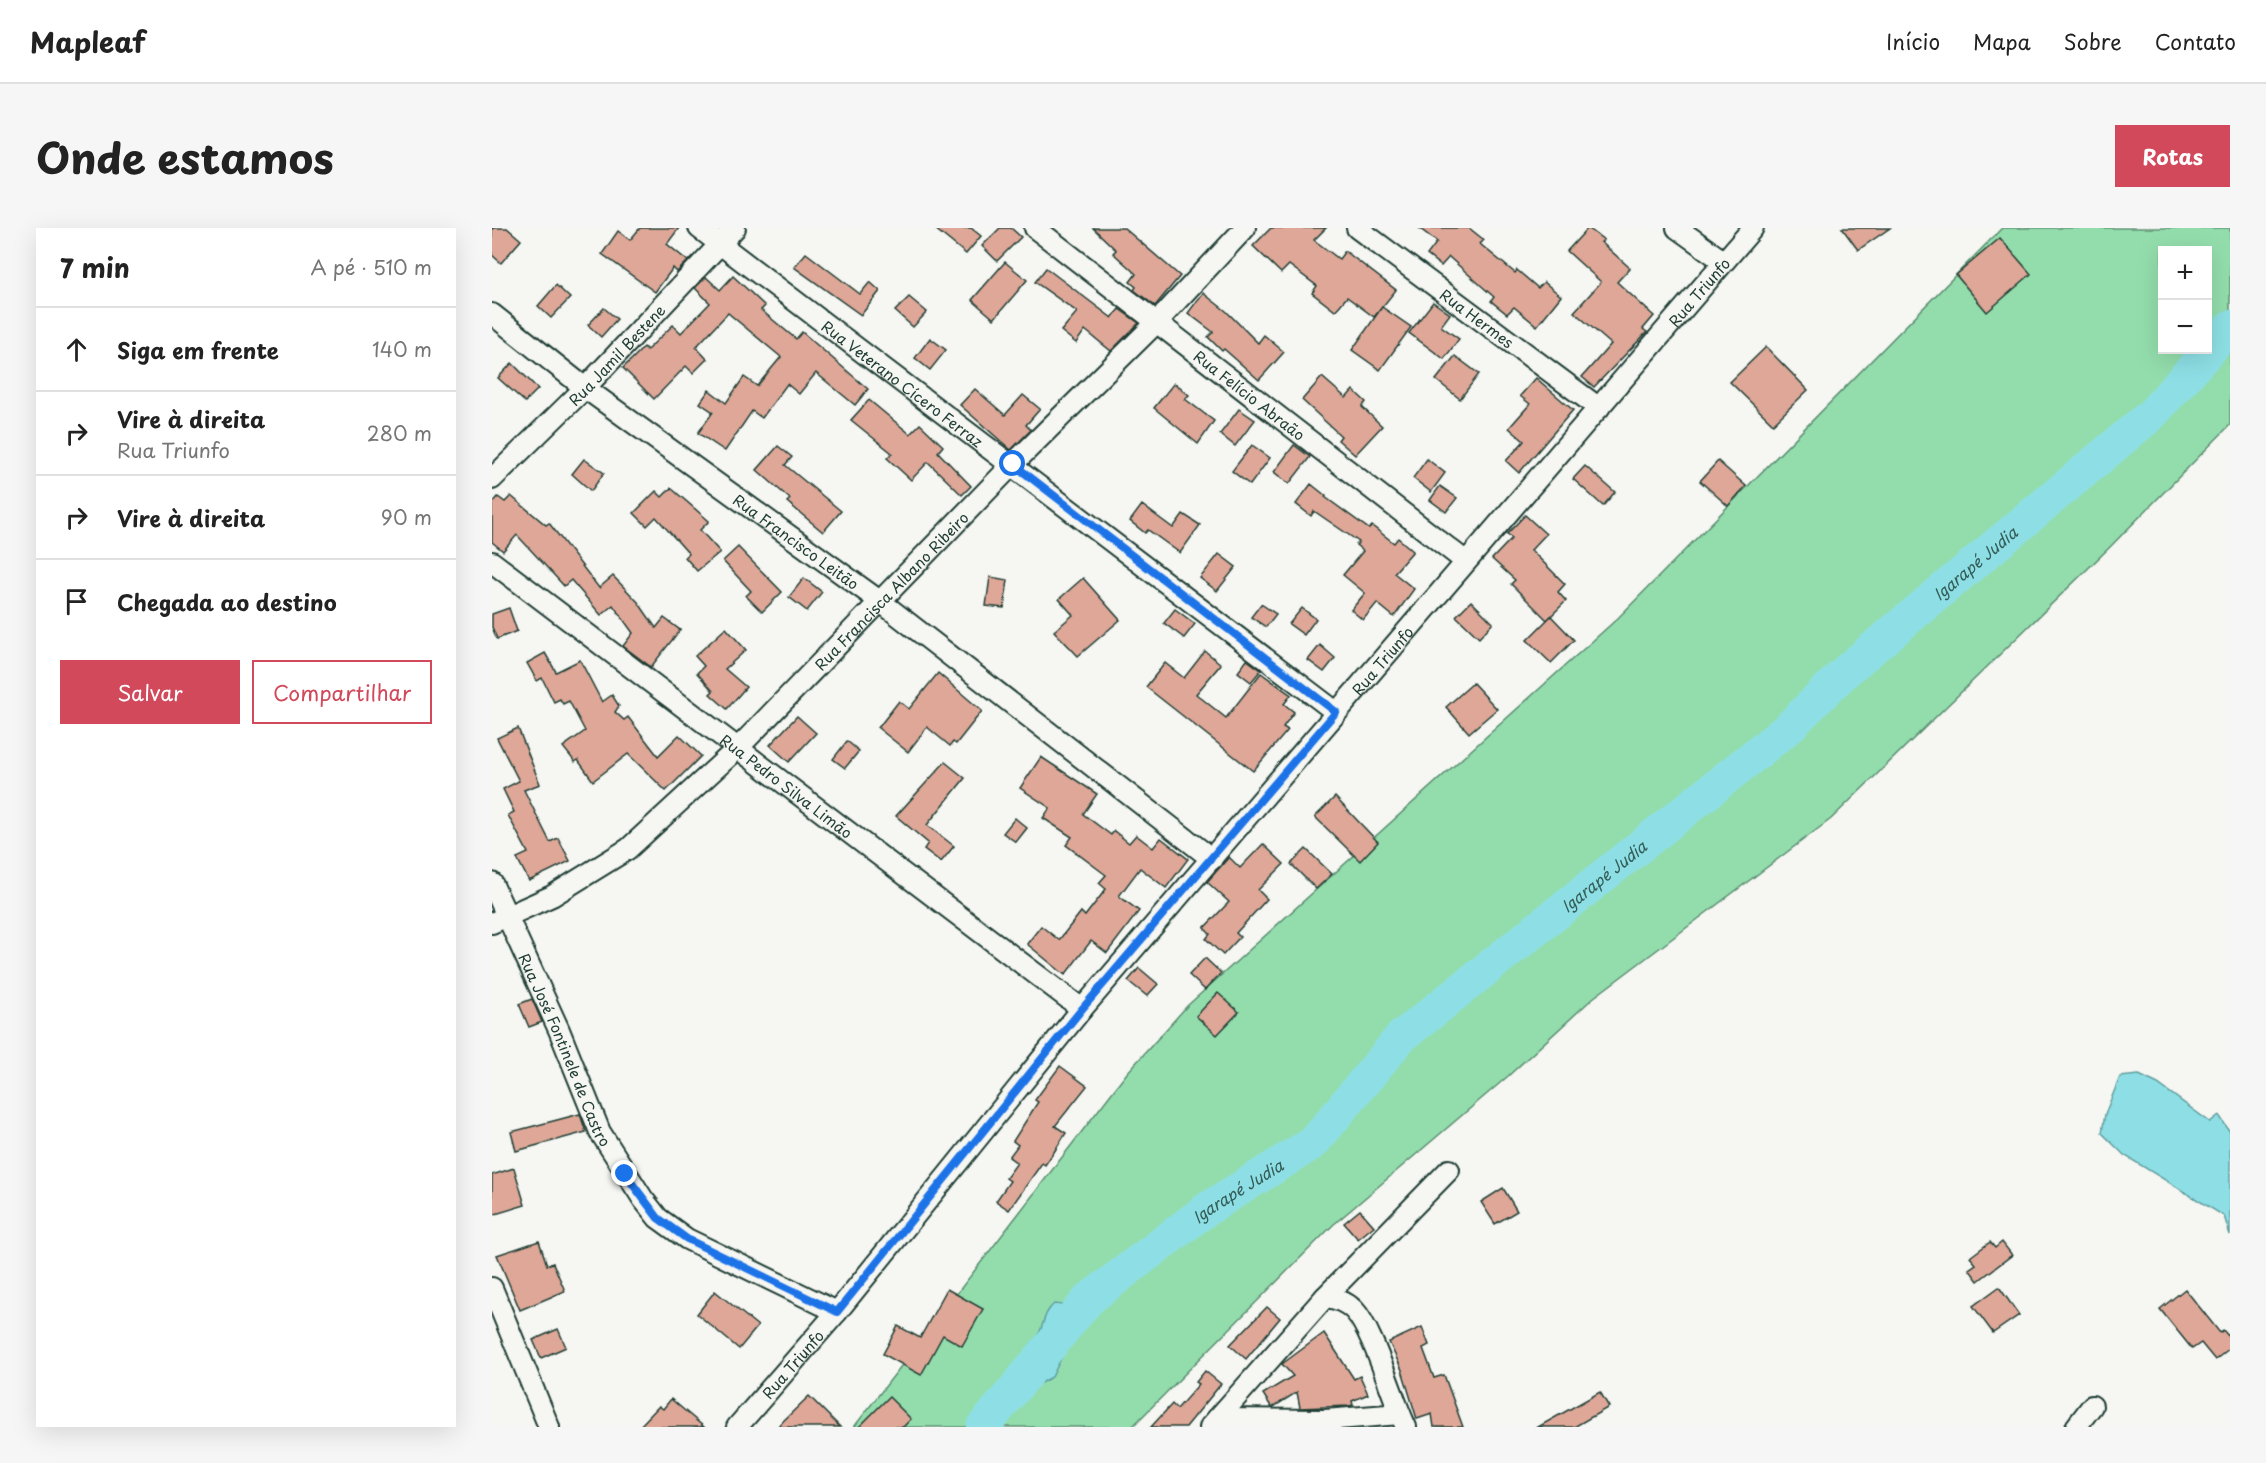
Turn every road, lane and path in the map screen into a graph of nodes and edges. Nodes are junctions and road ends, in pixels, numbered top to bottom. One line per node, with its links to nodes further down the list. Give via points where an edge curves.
1 (699, 228): 8 (street, Rua Veterano Cícero Ferraz)
2 (735, 228): 8 (street, Rua Jamil Bestene)
3 (1035, 228): 11 (street, Rua Felício Abraão)
4 (1245, 228): 11 (street, Rua Francisca Albano Ribeiro)
5 (1357, 228): 13 (street, Rua Hermes)
6 (1677, 228): 9 (street)
7 (1747, 231): 9 (street, Rua Triunfo)
8 (720, 244): 12 (street, Rua Jamil Bestene); 14 (street, Rua Veterano Cícero Ferraz)
9 (1723, 261): 13 (street, Rua Triunfo)
10 (492, 314): 12 (street, Rua Francisco Leitão)
11 (1157, 322): 14 (street, Rua Francisca Albano Ribeiro); 16 (street, Rua Felício Abraão)
12 (585, 388): 15 (street, Rua Jamil Bestene); 18 (street, Rua Francisco Leitão)
13 (1599, 408): 16 (street, Rua Triunfo)
14 (1013, 464): 18 (street, Rua Francisca Albano Ribeiro); 19 (street, Rua Veterano Cícero Ferraz)
15 (492, 478)
16 (1465, 561): 19 (street, Rua Triunfo)
17 (492, 562): 20 (street, Rua Pedro Silva Limão)
18 (881, 602): 20 (street, Rua Francisca Albano Ribeiro); 21 (street, Rua Francisco Leitão)
19 (1336, 712): 21 (street, Rua Triunfo)
20 (739, 747): 23 (street, Rua Francisca Albano Ribeiro, via 628,849 584,878); 24 (street, Rua Pedro Silva Limão)
21 (1212, 859): 24 (street, Rua Triunfo)
22 (492, 883): 23 (street, Rua José Fontinele de Castro)
23 (499, 921): 28 (street, Rua José Fontinele de Castro, via 559,1030 600,1132 658,1218 719,1257)
24 (1082, 1009): 28 (street, Rua Triunfo)
25 (1449, 1170): 27 (street)
26 (492, 1288): 32 (street)
27 (1324, 1297): 30 (street, via 1345,1303 1363,1324); 31 (street)
28 (837, 1312): 33 (street, Rua Triunfo)
29 (2092, 1406): 34 (street)
30 (1403, 1421): 31 (street)
31 (1214, 1423)
32 (549, 1427)
33 (737, 1427)
34 (2076, 1427)

